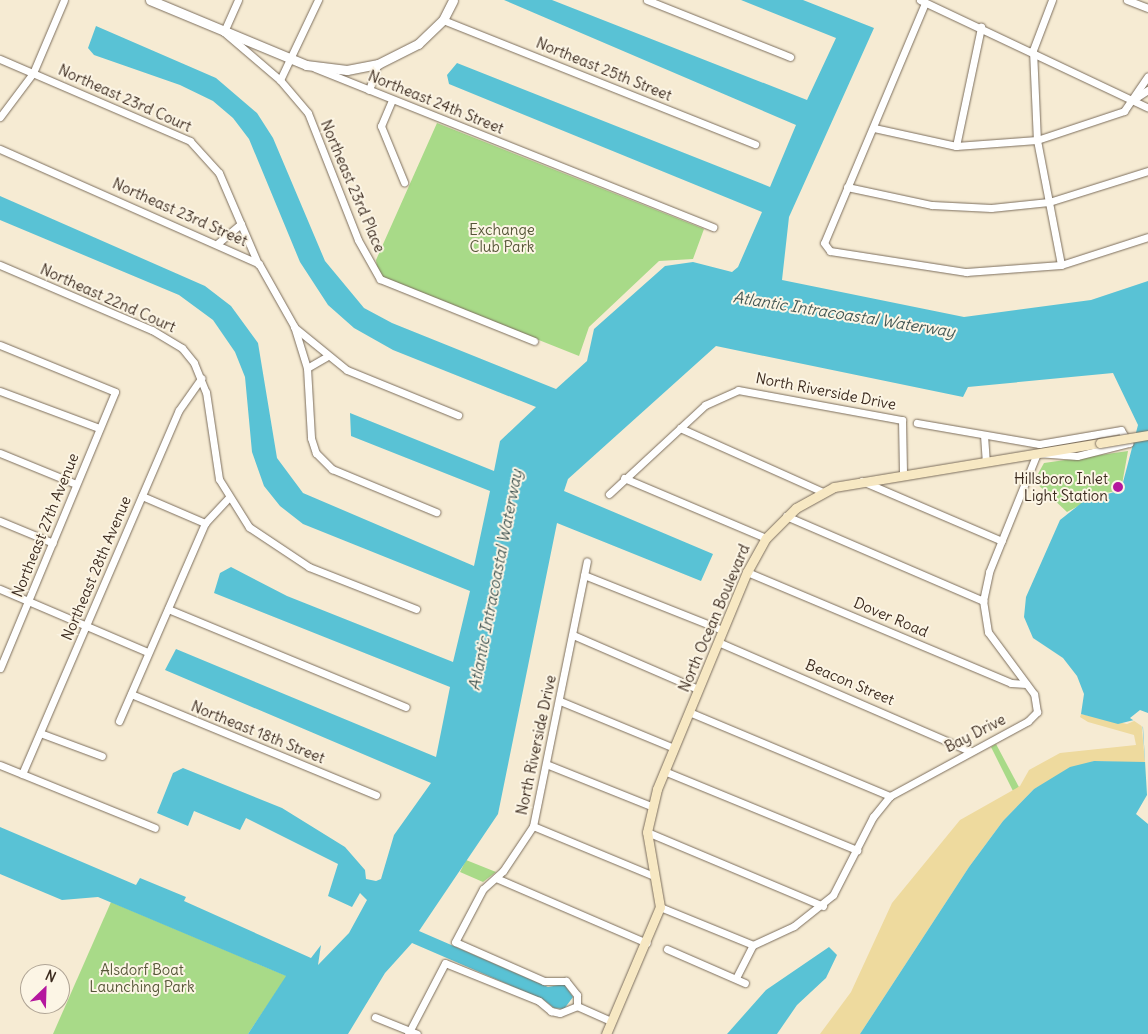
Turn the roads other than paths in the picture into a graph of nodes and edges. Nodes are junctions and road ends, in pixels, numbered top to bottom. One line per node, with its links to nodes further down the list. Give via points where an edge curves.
1 (64, 0): 20 (street)
2 (152, 0): 13 (street, Northeast 24th Street)
3 (238, 0): 13 (street)
4 (318, 0): 17 (street)
5 (453, 0): 11 (street)
6 (647, 0): 15 (street)
7 (1052, 0): 14 (street)
8 (1127, 0): 10 (street)
9 (923, 1): 12 (street); 29 (street)
10 (1148, 8)
11 (443, 20): 18 (street, via 418,44); 31 (street, Northeast 25th Street)
12 (981, 27): 14 (street); 32 (street)
13 (224, 32): 17 (street, Northeast 24th Street); 22 (street, Northeast 23rd Place)
14 (1033, 50): 25 (street); 30 (street)
15 (790, 57)
16 (0, 59): 20 (street, Northeast 23rd Court)
17 (293, 60): 19 (street, Northeast 24th Street); 22 (street)
18 (377, 64): 19 (street, via 347,70); 23 (street)
19 (306, 65): 23 (street, Northeast 24th Street)
20 (33, 73): 28 (street); 38 (street, Northeast 23rd Court, via 190,141 219,173)
21 (1148, 76): 25 (street, via 1135,90)
22 (280, 80): 46 (street, Northeast 23rd Place, via 308,114 358,240 380,279)
23 (368, 90): 26 (street, Northeast 24th Street)
24 (1148, 90): 25 (street)
25 (1134, 99): 27 (street); 30 (street, via 1124,111)
26 (392, 100): 35 (street, via 381,126); 39 (street, Northeast 24th Street)
27 (1148, 108)
28 (0, 117)
29 (874, 128): 32 (street); 36 (street)
30 (1037, 140): 32 (street); 37 (street)
31 (755, 144)
32 (956, 146)
33 (0, 149): 41 (street, Northeast 23rd Street)
34 (1148, 170): 37 (street)
35 (404, 182)
36 (847, 187): 37 (street, via 932,205 991,208); 44 (street, via 824,243 830,251 966,272)
37 (1049, 202): 44 (street)
38 (242, 224): 41 (street); 42 (street, Northeast 23rd Court)
39 (713, 227)
40 (1148, 237): 44 (street)
41 (218, 243): 42 (street, Northeast 23rd Street)
42 (259, 264): 45 (street, Northeast 23rd Street)
43 (0, 265): 50 (street, Northeast 22nd Court, via 170,339)
44 (1061, 265)
45 (294, 326): 48 (street); 49 (street, Northeast 23rd Street)
46 (534, 341)
47 (0, 345): 54 (street, Northeast 27th Avenue, via 115,392)
48 (326, 357): 49 (street); 52 (street)
49 (307, 368): 69 (street, Northeast 23rd Street, via 311,438 323,462 347,476)
50 (201, 378): 67 (street, Northeast 28th Avenue, via 179,410); 68 (street, Northeast 22nd Court, via 213,455)
51 (0, 392): 54 (street)
52 (458, 416)
53 (917, 423): 56 (street)
54 (99, 428): 64 (street, Northeast 27th Avenue)
55 (680, 428): 61 (street, North Riverside Drive, via 717,397 738,390 902,420); 62 (street, North Riverside Drive); 65 (street)
56 (984, 435): 59 (street, via 1039,444 1121,430 1129,443 1077,456); 60 (street)
57 (1148, 435): 59 (main road, North Ocean Boulevard, bridge)
58 (0, 453): 64 (street)
59 (1037, 453): 60 (main road, North Ocean Boulevard); 74 (street)
60 (986, 461): 61 (main road, North Ocean Boulevard)
61 (903, 474): 63 (main road, North Ocean Boulevard)
62 (624, 478): 66 (street, North Riverside Drive); 73 (street)
63 (862, 481): 65 (main road, North Ocean Boulevard); 74 (street)
64 (76, 484): 75 (street, Northeast 27th Avenue)
65 (823, 492): 70 (main road, North Ocean Boulevard)
66 (609, 494)
67 (142, 496): 72 (street); 84 (street, Northeast 28th Avenue)
68 (228, 498): 72 (street); 83 (street, Northeast 22nd Court, via 269,544 310,567)
69 (436, 512)
70 (786, 516): 73 (main road, North Ocean Boulevard); 81 (street)
71 (0, 521): 75 (street)
72 (205, 523): 82 (street)
73 (766, 538): 77 (main road, North Ocean Boulevard)
74 (1002, 541): 81 (street)
75 (53, 543): 80 (street, Northeast 27th Avenue)
76 (588, 560): 78 (street, North Riverside Drive)
77 (747, 572): 85 (main road, North Ocean Boulevard); 90 (street, Dover Road, via 1012,683)
78 (584, 575): 85 (street); 86 (street, North Riverside Drive)
79 (0, 589): 80 (street)
80 (29, 600): 84 (street); 89 (street, Northeast 27th Avenue)
81 (983, 601): 90 (street, Bay Drive, via 995,648)
82 (168, 609): 88 (street); 94 (street)
83 (416, 609)
84 (87, 625): 88 (street); 97 (street, Northeast 28th Avenue)
85 (722, 630): 87 (main road, North Ocean Boulevard)
86 (573, 635): 91 (street); 93 (street, North Riverside Drive)
87 (718, 642): 91 (main road, North Ocean Boulevard); 99 (street, Beacon Street)
88 (148, 652): 92 (street)
89 (0, 668)
90 (1026, 684): 99 (street, Bay Drive, via 1038,702 1037,712 1028,721)
91 (698, 689): 95 (main road, North Ocean Boulevard)
92 (131, 694): 96 (street); 105 (street, Northeast 18th Street)
93 (560, 701): 98 (street); 101 (street, North Riverside Drive)
94 (406, 707)
95 (689, 712): 98 (main road, North Ocean Boulevard); 106 (street)
96 (119, 721)
97 (40, 733): 100 (street); 104 (street, Northeast 28th Avenue)
98 (674, 748): 103 (main road, North Ocean Boulevard)
99 (970, 750): 106 (street, Bay Drive)
100 (102, 756)
101 (546, 764): 107 (street); 108 (street, North Riverside Drive)
102 (0, 765): 104 (street)
103 (664, 771): 107 (main road, North Ocean Boulevard); 111 (street)
104 (22, 774): 109 (street)
105 (376, 795)
106 (890, 796): 111 (street, Bay Drive, via 873,817)
107 (652, 806): 110 (main road, North Ocean Boulevard)
108 (533, 826): 112 (street); 113 (street, North Riverside Drive)
109 (155, 828)
110 (647, 832): 112 (main road, North Ocean Boulevard); 114 (street)
111 (857, 850): 114 (street, Bay Drive, via 843,881)
112 (654, 876): 115 (main road, North Ocean Boulevard)
113 (496, 878): 116 (street); 121 (street, North Riverside Drive, via 483,889 455,942 544,981 566,980 577,995)
114 (823, 906): 117 (street, Bay Drive)
115 (660, 907): 116 (main road); 117 (street)
116 (647, 943): 123 (main road)
117 (753, 945): 119 (street)
118 (666, 949): 119 (street)
119 (736, 978): 120 (street)
120 (746, 983)
121 (577, 1006): 123 (street); 124 (street, via 565,1012 551,1011 539,1001 445,963)
122 (375, 1017): 124 (street)
123 (611, 1021): 125 (main road)
124 (412, 1033)
125 (606, 1034)

